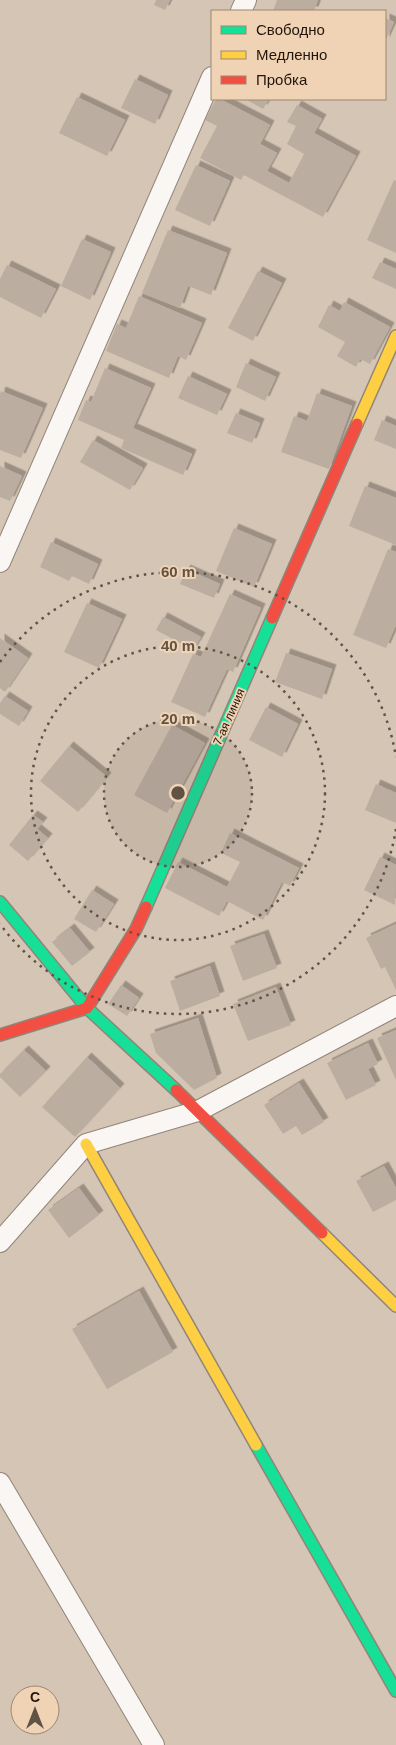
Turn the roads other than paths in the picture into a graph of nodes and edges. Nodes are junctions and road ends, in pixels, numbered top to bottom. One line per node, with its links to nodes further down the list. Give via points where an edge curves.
1 (211, 80): 3 (street)
2 (396, 336): 6 (street, 7-ая линия, via 136,929)
3 (0, 562)
4 (0, 902): 6 (street)
5 (396, 1006): 8 (street)
6 (87, 1008): 7 (street); 8 (street)
7 (0, 1035)
8 (198, 1111): 9 (street); 11 (street)
9 (86, 1144): 10 (street); 13 (street)
10 (0, 1242)
11 (392, 1295)
12 (0, 1483): 14 (street)
13 (396, 1691)
14 (154, 1745)

